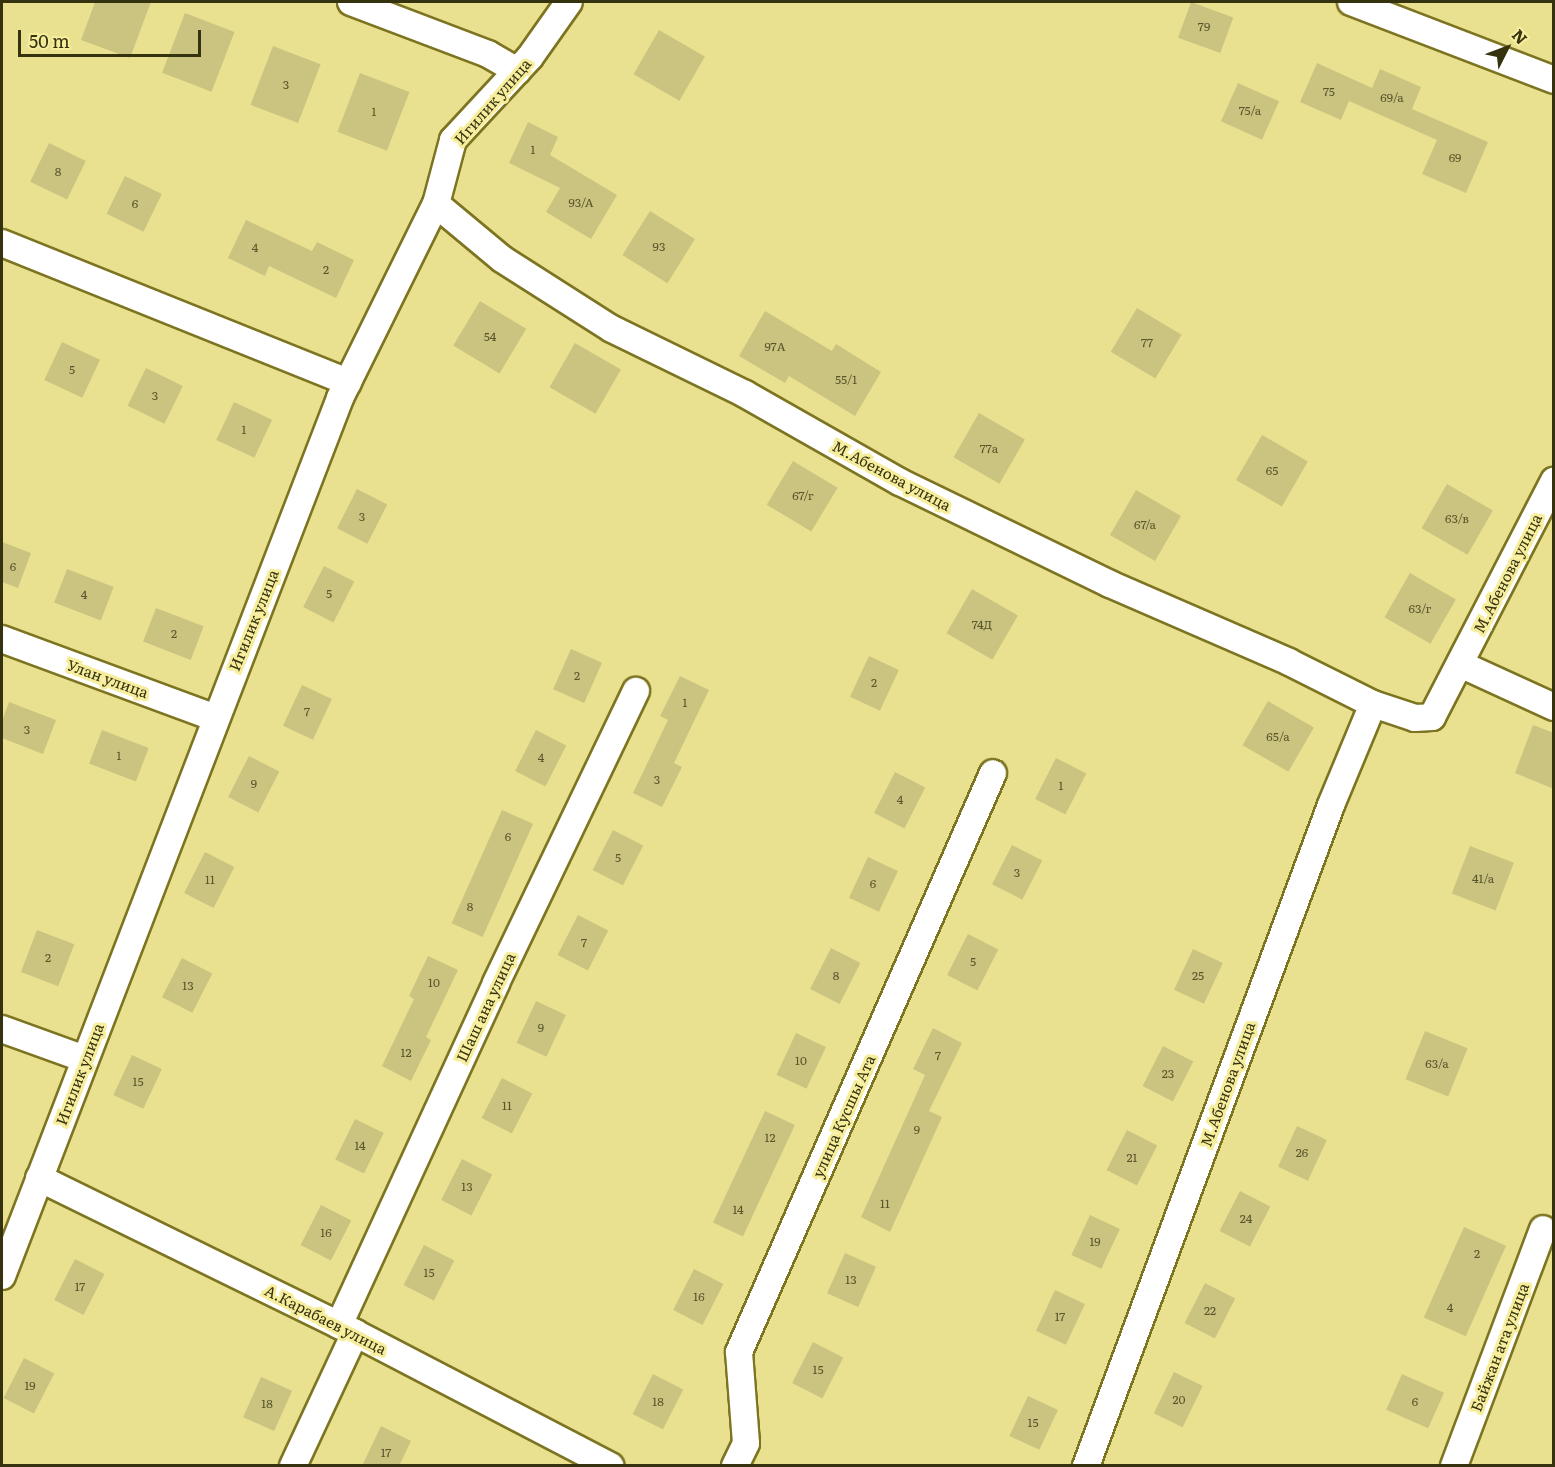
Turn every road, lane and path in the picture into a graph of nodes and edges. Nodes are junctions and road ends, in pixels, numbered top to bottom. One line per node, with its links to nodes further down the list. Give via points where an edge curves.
1 (351, 2): 4 (street, via 488,54)
2 (569, 2): 4 (street, Игилик улица)
3 (1351, 2): 5 (street)
4 (518, 71): 6 (street, Игилик улица, via 453,140)
5 (1554, 80)
6 (435, 204): 8 (street, Игилик улица); 13 (street, М.Абенова улица, via 502,259 612,328 745,393 900,482 1110,584 1289,662)
7 (2, 243): 8 (street)
8 (348, 382): 15 (street, Игилик улица)
9 (1554, 482): 11 (street, М.Абенова улица)
10 (2, 639): 15 (street, Улан улица)
11 (1460, 664): 13 (street, М.Абенова улица, via 1432,717 1415,718); 14 (street)
12 (636, 691): 22 (street, Шаш ана улица, via 496,983)
13 (1373, 704): 26 (street, М.Абенова улица, via 1330,805)
14 (1554, 707)
15 (215, 718): 18 (street, Игилик улица)
16 (993, 772): 25 (street, улица Кусшы Ата, via 739,1352 746,1443)
17 (2, 1029): 18 (street)
18 (85, 1059): 19 (street, Игилик улица)
19 (39, 1178): 21 (street, Игилик улица); 22 (street, А.Карабаев улица)
20 (1543, 1229): 27 (street, Байжан ата улица)
21 (2, 1276)
22 (347, 1329): 23 (street, Шаш ана улица); 24 (street, А.Карабаев улица)
23 (293, 1466)
24 (610, 1466)
25 (735, 1466)
26 (1086, 1466)
27 (1454, 1466)

